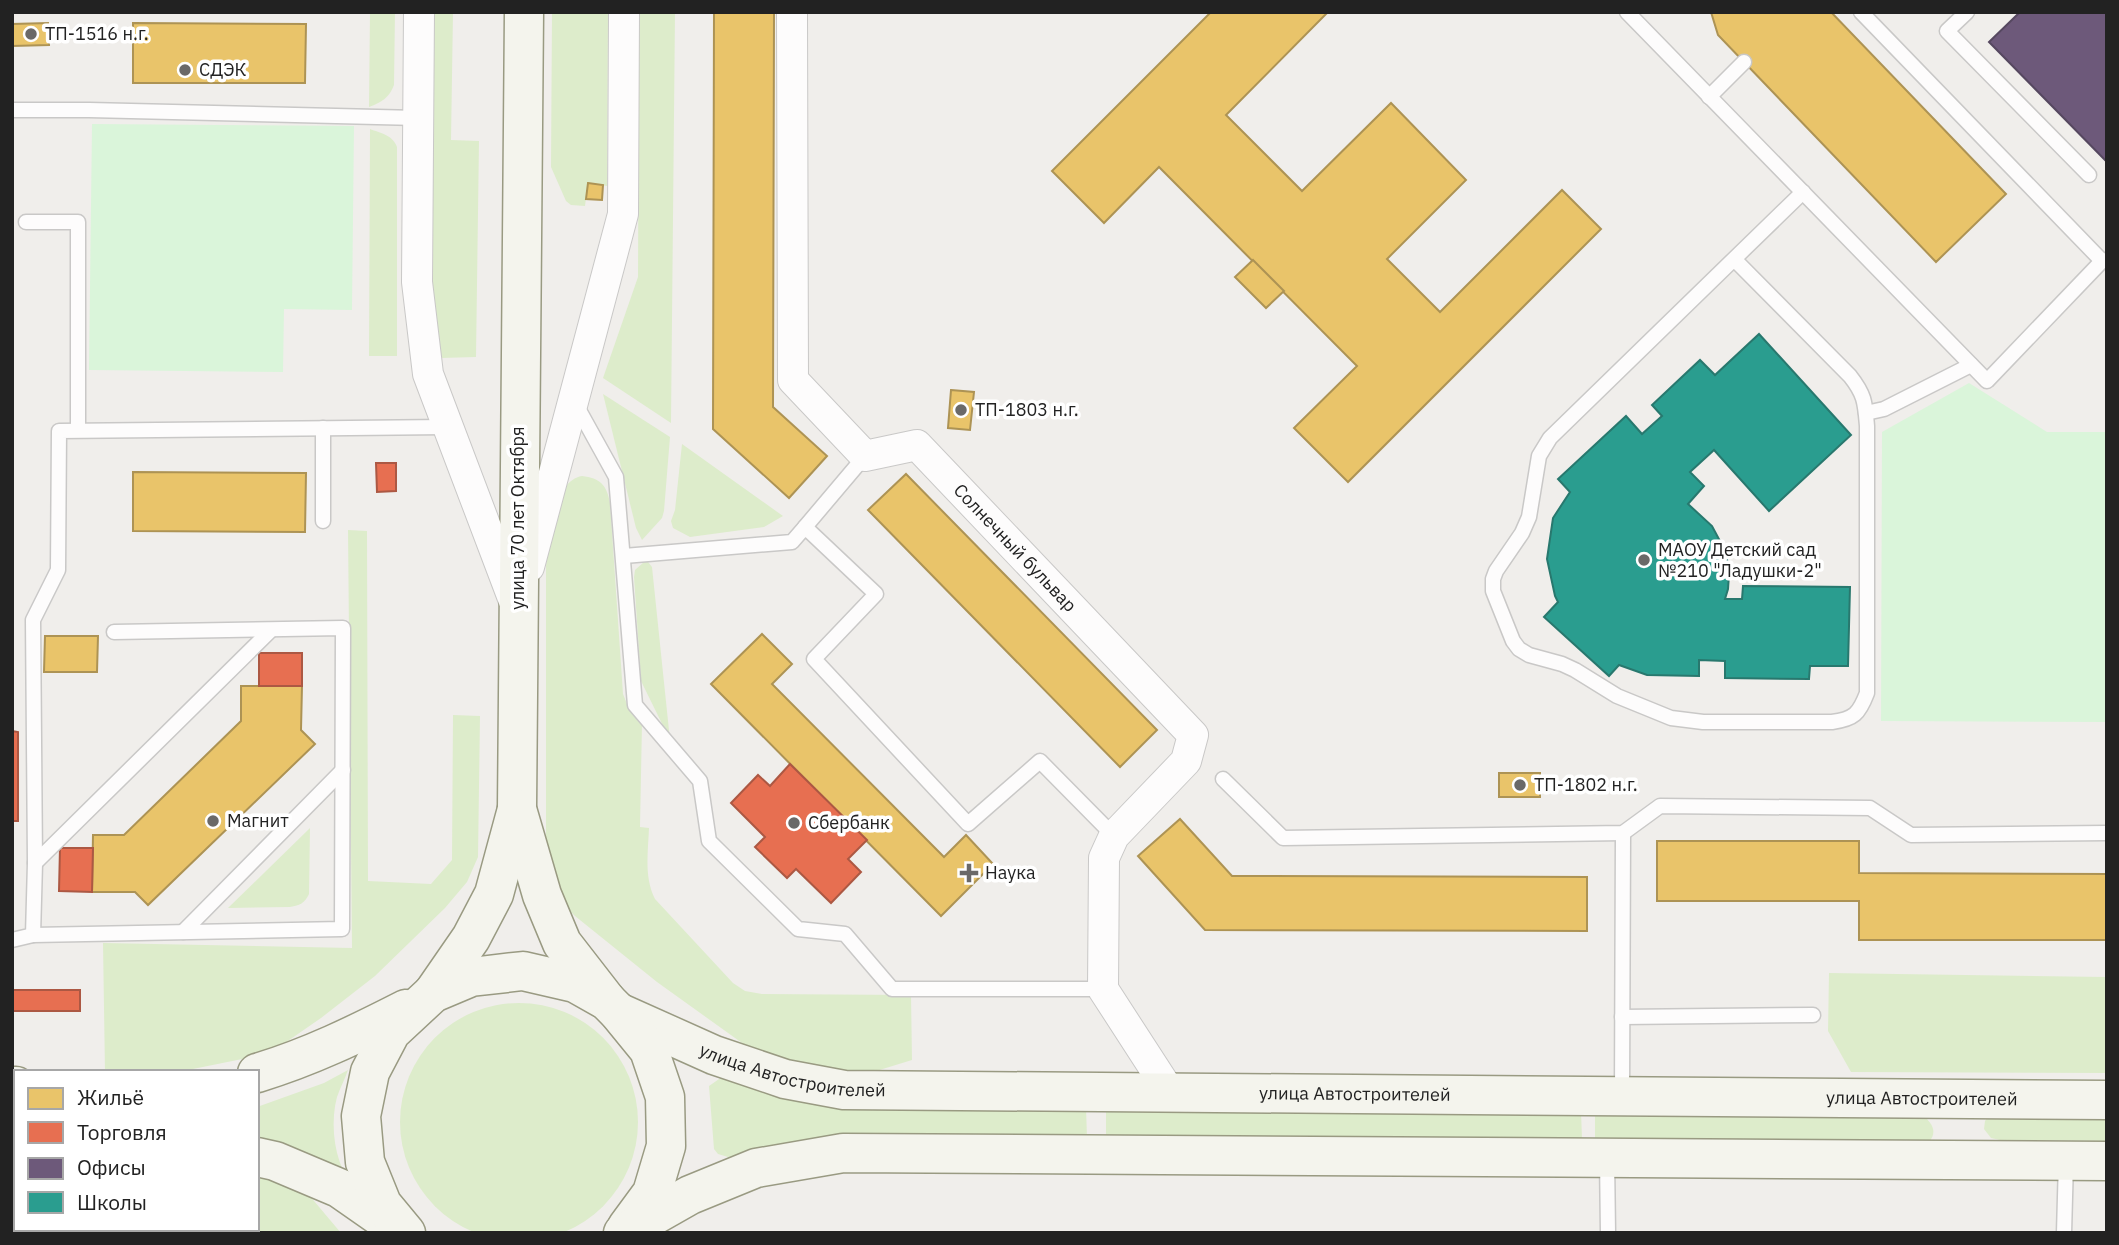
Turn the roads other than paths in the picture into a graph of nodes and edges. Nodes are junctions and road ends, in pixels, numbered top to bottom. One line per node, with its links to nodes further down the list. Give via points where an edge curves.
1 (419, 12): 11 (street)
2 (524, 12): 27 (main road, улица 70 лет Октября)
3 (624, 12): 18 (street, via 623,214)
4 (792, 12): 23 (street, via 793,380)
5 (1627, 12): 9 (lane)
6 (1861, 12): 16 (lane)
7 (1966, 12): 12 (lane, via 1947,31)
8 (1744, 62): 9 (lane)
9 (1709, 96): 13 (lane)
10 (12, 110): 11 (lane)
11 (418, 118): 20 (street, via 417,282 428,373)
12 (2089, 176)
13 (1803, 192): 15 (lane); 17 (lane)
14 (26, 222): 22 (lane, via 78,222)
15 (1734, 259): 19 (lane, via 1850,376 1861,390); 19 (lane, via 1550,438 1539,456 1529,517 1493,579 1493,591 1519,649 1562,664 1617,696 1671,718 1832,722 1856,715 1867,693)
16 (2105, 260): 17 (lane, via 1987,381)
17 (1970, 365): 19 (lane, via 1884,409)
18 (573, 399): 26 (lane, via 616,477); 27 (street)
19 (1866, 413)
20 (446, 427): 21 (lane); 27 (street)
21 (324, 428): 22 (lane); 24 (lane)
22 (78, 430): 36 (lane, via 60,430 58,570 33,620)
23 (865, 456): 25 (lane); 35 (street, Солнечный бульвар, via 917,445 1193,735 1186,761)
24 (323, 521)
25 (805, 527): 26 (lane, via 792,542); 35 (lane, via 876,594 814,659 968,824 1040,761)
26 (624, 556): 40 (lane, via 635,705 700,781 709,841 798,929 845,934 892,989)
27 (518, 611): 32 (main road, улица 70 лет Октября)
28 (271, 630): 29 (lane); 30 (lane, via 343,628); 36 (lane)
29 (114, 632)
30 (342, 770): 37 (lane); 37 (lane, via 342,929)
31 (1223, 779): 33 (lane, via 1283,838)
32 (517, 808): 41 (main road, via 494,894 471,938); 42 (main road, улица 70 лет Октября, via 542,895 562,943)
33 (1623, 833): 34 (lane, via 1660,806 1870,808 1911,835); 44 (lane)
34 (2107, 834)
35 (1114, 836): 40 (street, Солнечный бульвар, via 1104,858)
36 (35, 863): 38 (lane)
37 (183, 932): 38 (lane)
38 (33, 935): 39 (lane)
39 (12, 940)
40 (1103, 989): 46 (street)
41 (428, 996): 42 (main road, улица Автостроителей, via 471,977 523,971 575,983); 45 (main road, via 347,1039); 55 (main road, via 391,1032 370,1072 361,1116 365,1161 382,1204)
42 (612, 1006): 46 (main road, улица Автостроителей, via 726,1059 785,1079 844,1090); 56 (main road, улица 70 лет Октября, via 649,1050 665,1097 666,1146 652,1193)
43 (1813, 1015): 44 (lane)
44 (1622, 1017): 47 (lane)
45 (259, 1072)
46 (1171, 1094): 47 (main road, улица Автостроителей)
47 (1622, 1097): 48 (main road, улица Автостроителей)
48 (1955, 1099): 49 (main road, улица Автостроителей); 52 (main road)
49 (2107, 1100)
50 (259, 1157): 55 (main road, via 339,1188)
51 (1607, 1157): 52 (main road); 56 (main road, via 843,1153 756,1168 690,1195); 57 (lane)
52 (1955, 1160): 53 (main road)
53 (2066, 1161): 54 (main road); 58 (lane)
54 (2107, 1161)
55 (405, 1233)
56 (623, 1233)
57 (1608, 1233)
58 (2064, 1233)

